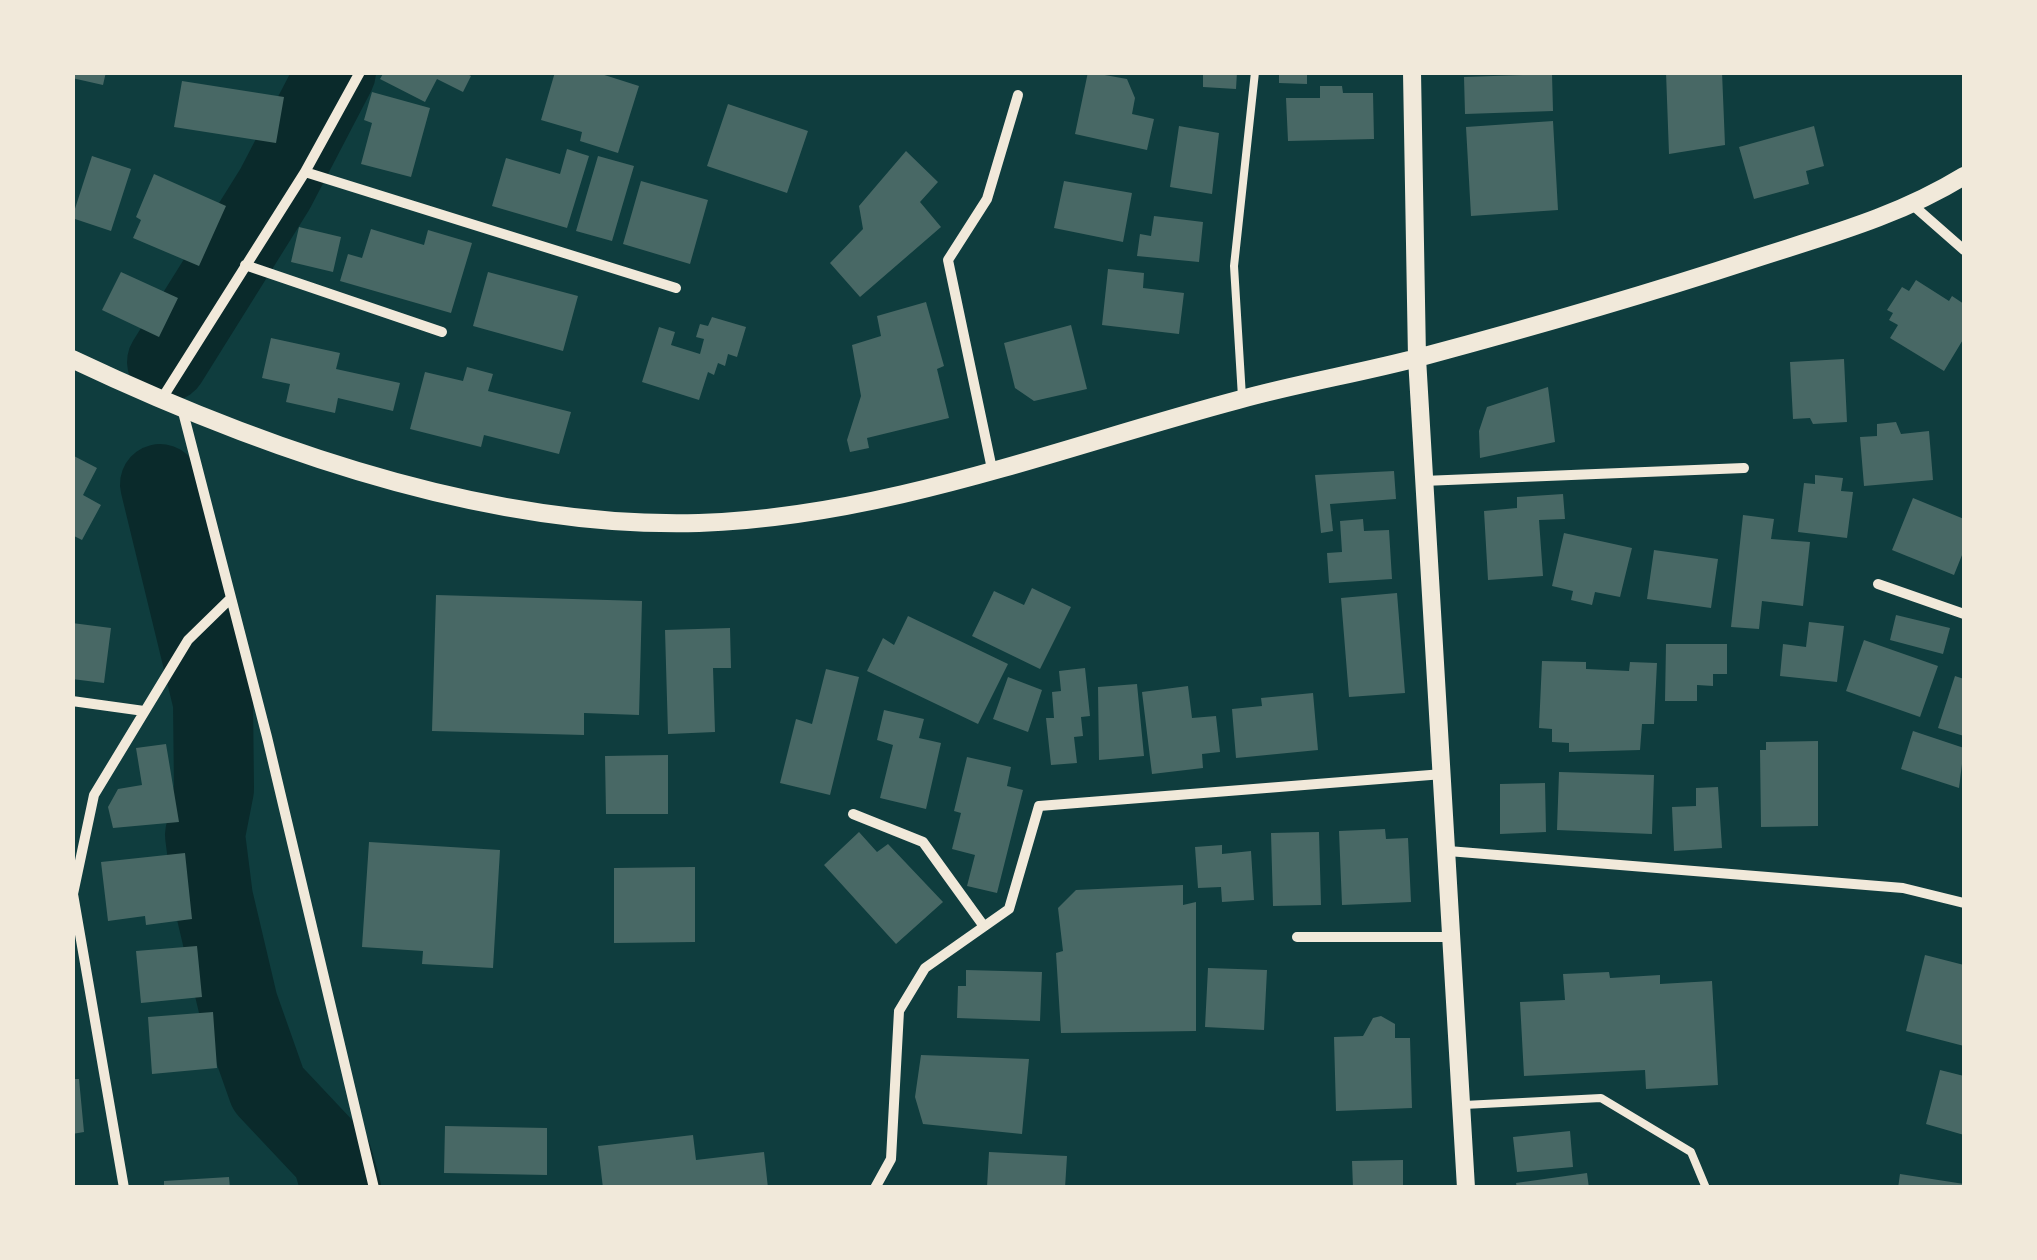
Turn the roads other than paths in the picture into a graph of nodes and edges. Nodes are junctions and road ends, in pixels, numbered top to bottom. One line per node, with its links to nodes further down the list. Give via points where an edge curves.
1 (360, 72): 5 (street)
2 (1255, 72): 14 (lane, via 1234,266)
3 (1412, 72): 12 (street)
4 (1018, 95): 18 (street, via 987,199 948,260)
5 (304, 172): 9 (street); 10 (street)
6 (1964, 176): 7 (street)
7 (1914, 207): 8 (street); 12 (street, via 1669,287)
8 (1964, 250)
9 (246, 266): 11 (street); 15 (street)
10 (676, 288)
11 (442, 332)
12 (1417, 358): 14 (street); 19 (street)
13 (72, 360): 15 (street)
14 (1242, 398): 18 (street)
15 (160, 401): 16 (street)
16 (183, 412): 18 (street, via 412,487 570,515 697,523 847,509); 21 (street)
17 (1744, 468): 19 (street)
18 (992, 469)
19 (1423, 480): 25 (street)
20 (1878, 584): 22 (street)
21 (231, 598): 24 (street, via 188,640); 35 (street)
22 (1964, 614)
23 (72, 702): 24 (street)
24 (144, 712): 28 (street, via 94,795)
25 (1442, 774): 27 (street); 30 (street, via 1039,806 1009,910)
26 (853, 814): 30 (street, via 922,842)
27 (1448, 852): 29 (street, via 1903,888); 32 (street)
28 (73, 894): 34 (street)
29 (1964, 903)
30 (984, 925): 36 (street, via 925,968 900,1011 891,1159)
31 (1298, 937): 32 (street)
32 (1452, 937): 33 (street)
33 (1462, 1105): 37 (street); 38 (lane, via 1601,1098 1690,1152)
34 (124, 1188)
35 (374, 1188)
36 (875, 1188)
37 (1466, 1188)
38 (1706, 1188)

